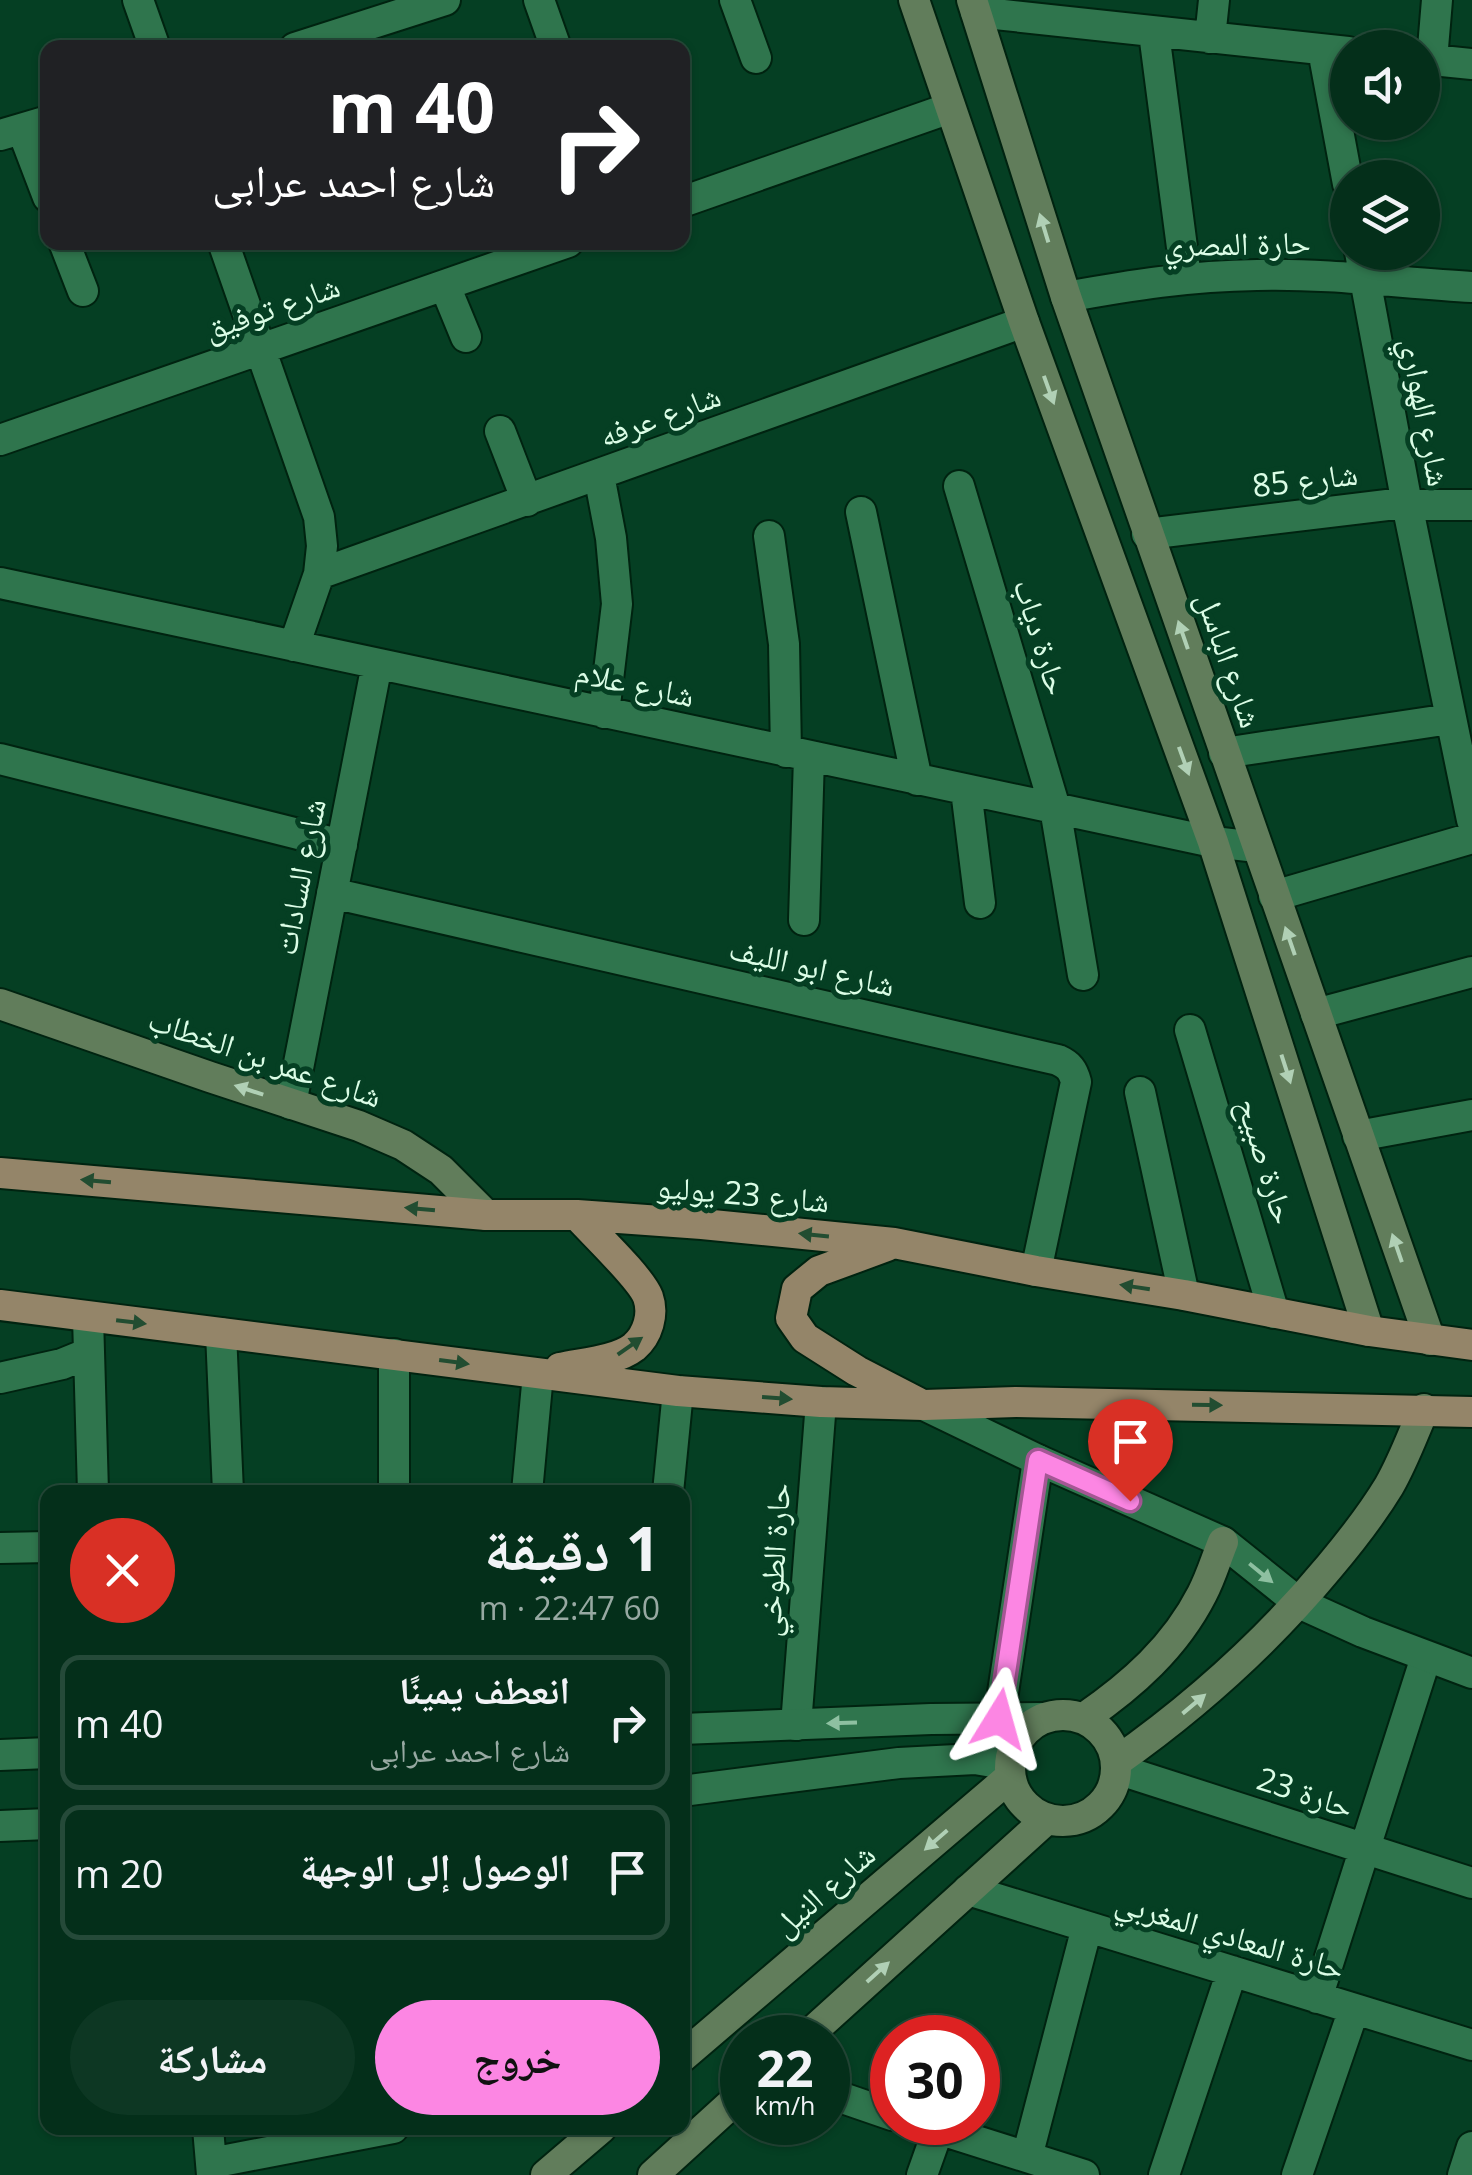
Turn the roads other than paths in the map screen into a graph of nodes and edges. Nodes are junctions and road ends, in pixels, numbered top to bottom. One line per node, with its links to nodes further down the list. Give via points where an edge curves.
1 (138, 0): 13 (street)
2 (445, 0): 11 (street)
3 (539, 0): 15 (street)
4 (735, 0): 17 (street)
5 (1214, 0): 12 (street)
6 (1437, 0): 9 (street)
7 (974, 6): 8 (main road); 10 (street); 34 (main road, شارع الباسل, one-way to 7)
8 (918, 13): 20 (main road)
9 (1432, 30)
10 (1154, 32): 12 (street); 30 (street)
11 (376, 36): 14 (street)
12 (1210, 38): 16 (street)
13 (152, 40)
14 (349, 40)
15 (553, 40)
16 (1330, 50)
17 (756, 58)
18 (1440, 60): 19 (street)
19 (1472, 64)
20 (950, 108): 23 (street); 35 (main road)
21 (23, 128): 22 (street)
22 (40, 176)
23 (690, 199)
24 (67, 250): 33 (street)
25 (226, 250): 37 (street)
26 (545, 250): 31 (street, شارع توفيق)
27 (1330, 269): 30 (street, حارة المصري)
28 (1363, 270): 43 (street, شارع الهواري)
29 (1382, 270): 32 (street, حارة المصري)
30 (1186, 278): 34 (street, حارة المصري)
31 (444, 286): 36 (street); 37 (street, شارع توفيق)
32 (1472, 288)
33 (82, 291)
34 (1066, 297): 46 (main road, شارع الباسل)
35 (1024, 322): 40 (street, شارع عرفه); 62 (main road, one-way to 62)
36 (466, 337)
37 (260, 349): 39 (street, شارع توفيق); 48 (street, via 319,516)
38 (500, 431): 42 (street)
39 (0, 440)
40 (598, 476): 42 (street, شارع عرفه); 52 (street, via 616,587)
41 (959, 486): 59 (street, حارة دياب)
42 (527, 501): 48 (street, شارع عرفه)
43 (1407, 504): 44 (street, شارع 85); 46 (street, شارع 85); 53 (street, شارع الهواري)
44 (1472, 505)
45 (861, 512): 57 (street)
46 (1147, 534): 54 (main road, شارع الباسل, one-way to 46)
47 (769, 536): 55 (street)
48 (319, 574): 50 (street)
49 (0, 583): 50 (street, شارع علام)
50 (294, 646): 51 (street, شارع علام)
51 (377, 664): 52 (street, شارع علام); 63 (street, شارع السادات)
52 (604, 713): 55 (street, شارع علام)
53 (1459, 729): 54 (street); 60 (street, شارع الهواري)
54 (1224, 753): 64 (main road, شارع الباسل)
55 (798, 754): 57 (street, شارع علام); 68 (street)
56 (0, 760): 63 (street)
57 (917, 780): 58 (street, شارع علام)
58 (966, 790): 59 (street, شارع علام); 67 (street)
59 (1055, 808): 62 (street, شارع علام); 70 (street, حارة دياب)
60 (1472, 820)
61 (1472, 838): 66 (street)
62 (1213, 842): 64 (street, شارع علام); 87 (main road, one-way to 87)
63 (342, 845): 65 (street, شارع السادات)
64 (1257, 847): 66 (main road, شارع الباسل)
65 (332, 893): 75 (street, شارع السادات); 82 (street, شارع ابو الليف, via 1067,1064 1076,1082)
66 (1274, 896): 72 (main road, شارع الباسل, one-way to 66)
67 (980, 903)
68 (804, 920)
69 (1472, 972): 72 (street)
70 (1083, 975)
71 (0, 1004): 75 (main road, شارع عمر بن الخطاب, one-way to 71)
72 (1316, 1014): 77 (main road, شارع الباسل)
73 (1190, 1030): 85 (street, حارة صبيح)
74 (1140, 1092): 83 (street)
75 (291, 1104): 79 (main road, شارع عمر بن الخطاب, via 404,1145 441,1170)
76 (1472, 1114): 77 (street)
77 (1358, 1136): 89 (main road, شارع الباسل, one-way to 77)
78 (0, 1172): 79 (main road, شارع 23 يوليو, one-way to 78)
79 (486, 1215): 80 (main road, شارع 23 يوليو)
80 (577, 1216): 81 (main road, شارع 23 يوليو, one-way to 80); 93 (main road, one-way to 80, via 633,1348 651,1315 648,1296)
81 (894, 1243): 82 (main road, شارع 23 يوليو); 97 (main road, via 819,1272 796,1290 791,1318 805,1338)
82 (1036, 1271): 83 (main road, شارع 23 يوليو, one-way to 82)
83 (1184, 1294): 85 (main road, شارع 23 يوليو)
84 (0, 1305): 86 (main road)
85 (1274, 1313): 87 (main road, شارع 23 يوليو)
86 (88, 1317): 88 (main road, one-way to 88); 91 (street)
87 (1369, 1331): 89 (main road, شارع 23 يوليو)
88 (221, 1333): 92 (main road); 102 (street)
89 (1430, 1340): 90 (main road, شارع 23 يوليو)
90 (1472, 1346)
91 (89, 1353): 94 (street); 101 (street)
92 (394, 1354): 93 (main road, one-way to 93); 103 (street)
93 (538, 1374): 95 (main road); 104 (street)
94 (0, 1378)
95 (678, 1390): 96 (main road, one-way to 96); 105 (street)
96 (821, 1402): 97 (main road); 116 (street, حارة الطوخي)
97 (924, 1406): 98 (main road, one-way to 98); 100 (street)
98 (1424, 1410): 99 (main road); 109 (main road, via 1390,1485)
99 (1472, 1412)
100 (1038, 1460): 106 (street); 114 (street)
101 (93, 1485)
102 (228, 1485)
103 (394, 1485)
104 (528, 1485)
105 (669, 1485)
106 (1223, 1542): 109 (street, one-way to 109); 113 (main road, via 1203,1592 1164,1650)
107 (40, 1547): 108 (street)
108 (0, 1548)
109 (1299, 1604): 110 (street); 121 (main road, one-way to 109, via 1213,1688)
110 (1426, 1656): 111 (street); 127 (street)
111 (1472, 1673)
112 (1044, 1718): 113 (main road); 114 (street); 122 (main road, via 1020,1736)
113 (1084, 1718): 121 (main road, via 1106,1736)
114 (999, 1719): 115 (street)
115 (896, 1721): 116 (street, one-way to 116); 120 (street)
116 (796, 1725): 117 (street)
117 (690, 1729)
118 (40, 1753): 119 (street)
119 (0, 1755)
120 (899, 1763): 122 (street, via 975,1759); 123 (street)
121 (1116, 1766): 124 (main road, via 1113,1786 1094,1811 1079,1819); 127 (street, حارة 23)
122 (1010, 1771): 124 (main road, via 1022,1804); 135 (main road, شارع النيل, one-way to 135)
123 (690, 1790)
124 (1047, 1819): 129 (main road)
125 (40, 1824): 126 (street)
126 (0, 1826)
127 (1365, 1849): 128 (street, حارة 23); 132 (street)
128 (1472, 1883)
129 (968, 1890): 130 (street, حارة المعادي المغربي); 134 (main road, one-way to 129)
130 (1087, 1927): 131 (street, حارة المعادي المغربي); 144 (street)
131 (1232, 1971): 132 (street, حارة المعادي المغربي); 150 (street)
132 (1317, 1998): 133 (street, حارة المعادي المغربي)
133 (1354, 2009): 136 (street, حارة المعادي المغربي); 151 (street)
134 (830, 2015)
135 (690, 2044)
136 (1472, 2046)
137 (720, 2114): 147 (main road)
138 (209, 2135): 145 (street)
139 (362, 2135): 145 (street)
140 (593, 2135): 146 (main road)
141 (925, 2145): 148 (street)
142 (981, 2145): 144 (street)
143 (1472, 2147): 152 (street)
144 (1037, 2165): 149 (street)
145 (212, 2169)
146 (546, 2175)
147 (653, 2175)
148 (922, 2175)
149 (1084, 2175)
150 (1164, 2175)
151 (1297, 2175)
152 (1463, 2175)

